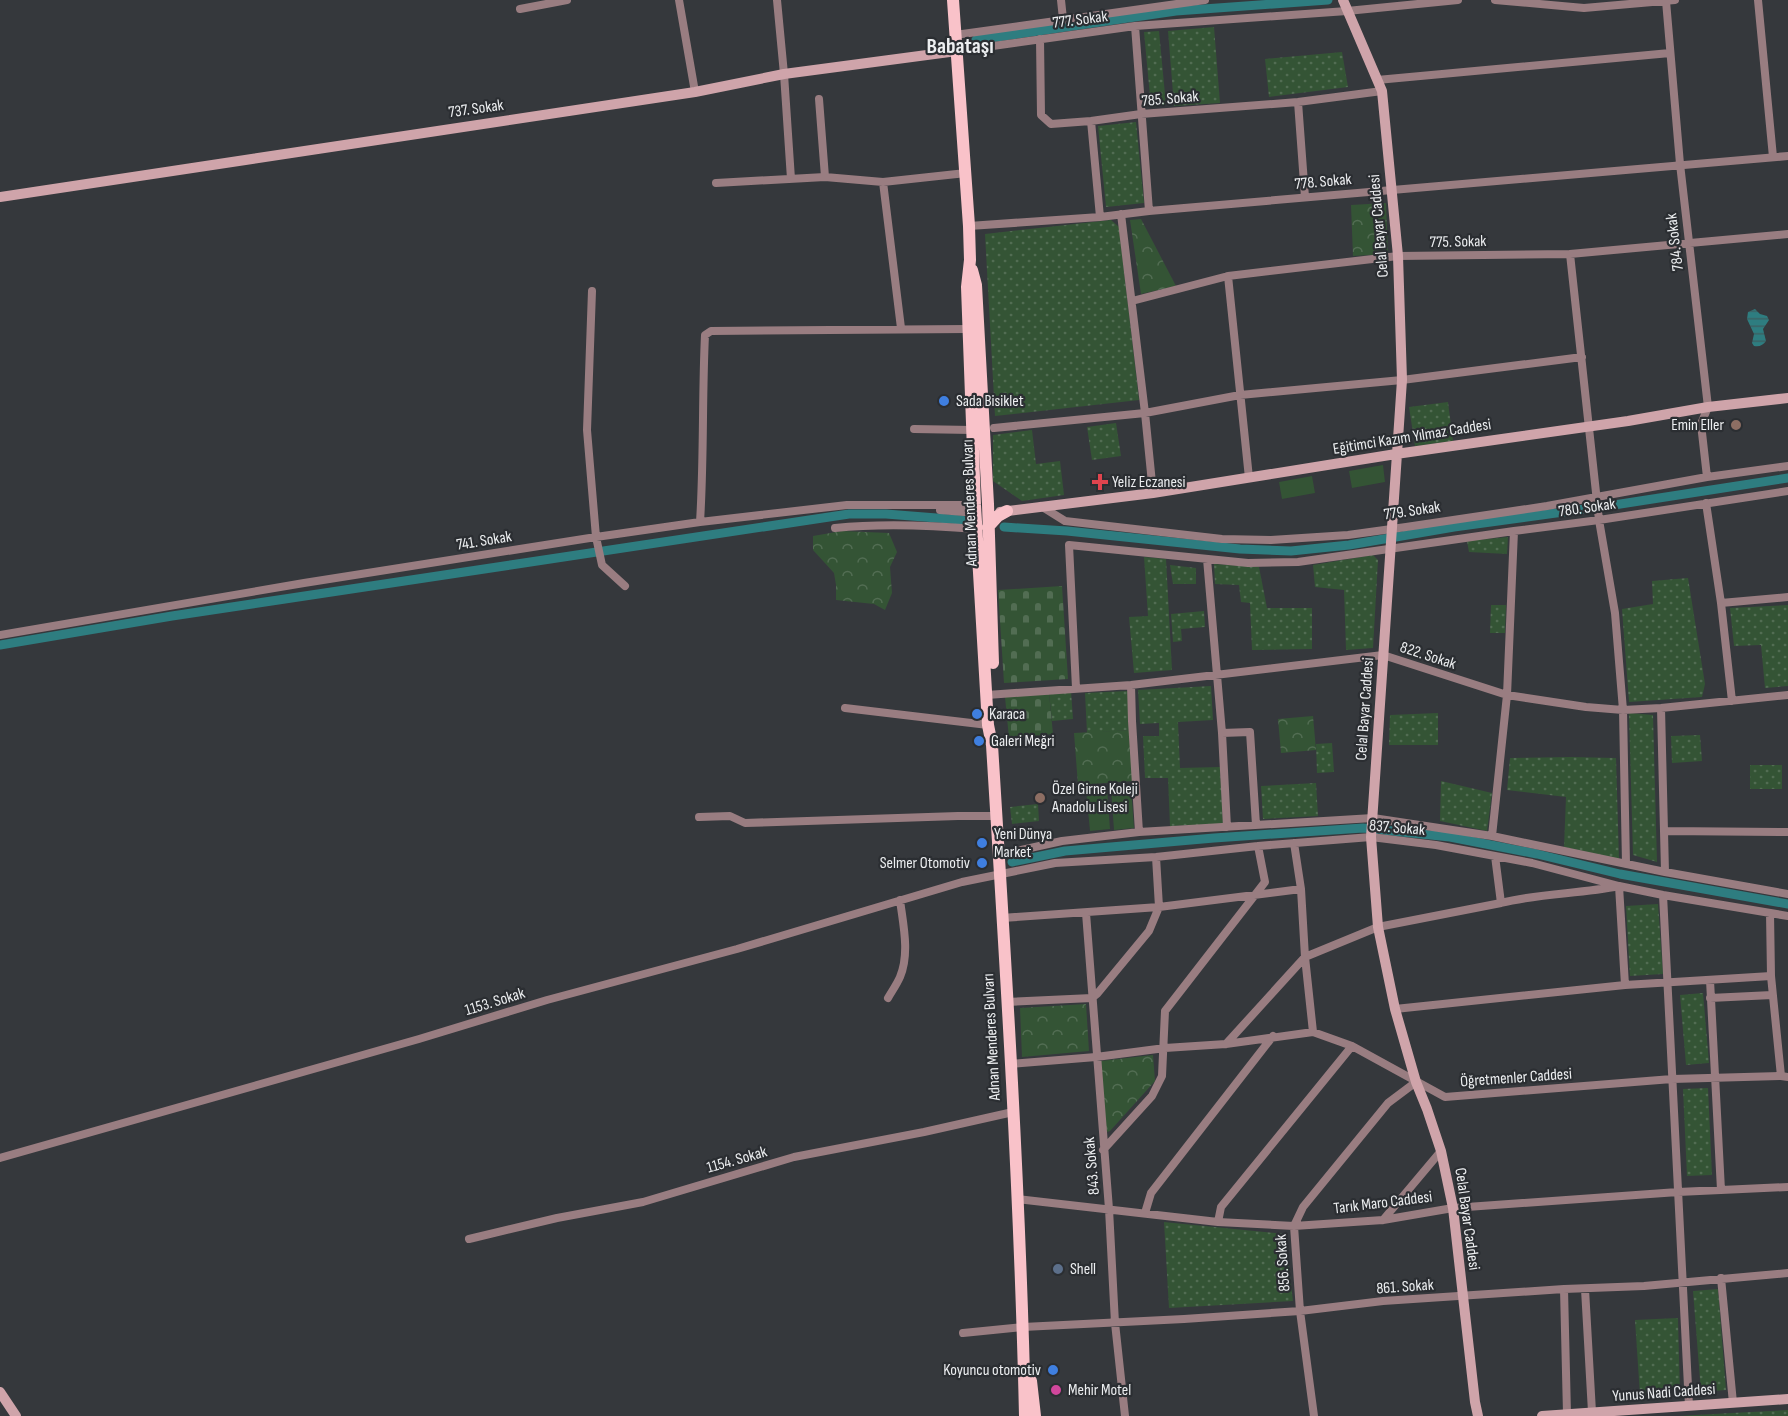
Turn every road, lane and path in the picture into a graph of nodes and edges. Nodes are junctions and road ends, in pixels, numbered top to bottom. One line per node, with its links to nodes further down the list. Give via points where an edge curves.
1 (567, 0): 13 (street)
2 (679, 0): 24 (street)
3 (777, 0): 21 (street)
4 (953, 0): 17 (main road, Adnan Menderes Bulvarı)
5 (1061, 0): 15 (street)
6 (1205, 0): 15 (street)
7 (1343, 0): 14 (street, Celal Bayar Caddesi)
8 (1458, 0): 14 (street, 777. Sokak)
9 (1495, 0): 12 (street, via 1584,8)
10 (1675, 0): 12 (street)
11 (1758, 0): 30 (street)
12 (1665, 1): 20 (street, 784. Sokak)
13 (520, 9)
14 (1347, 11): 16 (street, 777. Sokak); 22 (street, Celal Bayar Caddesi)
15 (1063, 18): 17 (street)
16 (1135, 26): 18 (street, 777. Sokak); 27 (street)
17 (955, 35): 19 (main road, Adnan Menderes Bulvarı)
18 (1040, 39): 19 (street, 777. Sokak); 28 (street, 785. Sokak, via 1041,115 1051,124)
19 (957, 51): 21 (street, 737. Sokak); 32 (main road, Adnan Menderes Bulvarı)
20 (1670, 52): 22 (street); 31 (street, 784. Sokak)
21 (784, 74): 24 (street, 737. Sokak); 34 (street)
22 (1377, 80): 23 (street, Celal Bayar Caddesi)
23 (1382, 91): 26 (street, 785. Sokak); 37 (street, Celal Bayar Caddesi)
24 (695, 92): 38 (street, 737. Sokak)
25 (819, 99): 33 (street)
26 (1298, 102): 27 (street, 785. Sokak); 39 (street)
27 (1142, 114): 28 (street, 785. Sokak); 40 (street)
28 (1091, 121): 42 (street)
29 (1788, 156): 30 (street, 778. Sokak)
30 (1773, 157): 31 (street, 778. Sokak)
31 (1680, 164): 37 (street, 778. Sokak); 45 (street, 784. Sokak)
32 (966, 173): 35 (street); 43 (main road, Adnan Menderes Bulvarı)
33 (825, 177): 34 (street); 35 (street)
34 (791, 179): 36 (street)
35 (882, 182): 52 (street)
36 (716, 183)
37 (1391, 190): 39 (street, 778. Sokak); 47 (street, Celal Bayar Caddesi)
38 (0, 196)
39 (1305, 197): 40 (street, 778. Sokak)
40 (1149, 211): 41 (street, 778. Sokak)
41 (1121, 214): 42 (street, 778. Sokak); 51 (street)
42 (1100, 217): 43 (street, 778. Sokak)
43 (969, 226): 48 (main road, Adnan Menderes Bulvarı)
44 (1788, 234): 45 (street, 775. Sokak)
45 (1689, 243): 46 (street, 775. Sokak); 58 (street, 784. Sokak)
46 (1570, 254): 47 (street, 775. Sokak); 54 (street)
47 (1398, 256): 49 (street, 775. Sokak); 55 (street, Celal Bayar Caddesi)
48 (970, 260): 53 (main road, Adnan Menderes Bulvarı); 73 (main road, Adnan Menderes Bulvarı, via 976,285)
49 (1228, 276): 51 (street, 775. Sokak); 56 (street)
50 (592, 291): 81 (street, via 587,430)
51 (1132, 301): 59 (street)
52 (901, 328): 53 (street); 76 (street, via 711,331 705,335)
53 (969, 328): 63 (main road, Adnan Menderes Bulvarı)
54 (1582, 357): 55 (street); 60 (street)
55 (1402, 380): 56 (street); 64 (street, Celal Bayar Caddesi)
56 (1240, 395): 59 (street); 67 (street)
57 (1788, 398): 58 (street, Eğitimci Kazım Yılmaz Caddesi)
58 (1708, 407): 60 (street, Eğitimci Kazım Yılmaz Caddesi); 66 (street, 784. Sokak, via 1701,424)
59 (1145, 413): 61 (street); 69 (street)
60 (1589, 426): 64 (street, Eğitimci Kazım Yılmaz Caddesi); 70 (street)
61 (994, 428)
62 (914, 429): 63 (street)
63 (972, 430): 73 (main road, Adnan Menderes Bulvarı)
64 (1396, 454): 67 (street, Eğitimci Kazım Yılmaz Caddesi); 77 (street, Celal Bayar Caddesi)
65 (1788, 466): 66 (street, 779. Sokak)
66 (1707, 477): 70 (street, 779. Sokak)
67 (1249, 478): 69 (street, Eğitimci Kazım Yılmaz Caddesi)
68 (1788, 491): 71 (street, 780. Sokak)
69 (1153, 494): 72 (street, Eğitimci Kazım Yılmaz Caddesi)
70 (1597, 497): 75 (street); 77 (street, 779. Sokak)
71 (1706, 503): 75 (street, 780. Sokak); 86 (street)
72 (1041, 506): 73 (street, Eğitimci Kazım Yılmaz Caddesi); 74 (street, Eğitimci Kazım Yılmaz Caddesi); 77 (street, 779. Sokak, via 1065,521 1222,539 1348,535)
73 (982, 509): 74 (street, Eğitimci Kazım Yılmaz Caddesi); 76 (street, 741. Sokak, via 847,505); 79 (main road, Adnan Menderes Bulvarı)
74 (1007, 511): 79 (main road)
75 (1599, 520): 80 (street, 780. Sokak); 98 (street, via 1615,613)
76 (700, 522): 81 (street, 741. Sokak)
77 (1392, 527): 82 (street, Celal Bayar Caddesi)
78 (835, 528): 79 (street, via 869,524)
79 (982, 528): 92 (main road, Adnan Menderes Bulvarı)
80 (1514, 531): 82 (street, 780. Sokak); 93 (street)
81 (596, 537): 84 (street, via 602,565); 87 (street, 741. Sokak)
82 (1390, 549): 83 (street, 780. Sokak, via 1298,562); 88 (street, Celal Bayar Caddesi)
83 (1207, 560): 89 (street); 91 (street, 780. Sokak, via 1069,545)
84 (625, 586)
85 (1788, 597): 86 (street)
86 (1721, 603): 95 (street)
87 (0, 635)
88 (1383, 655): 89 (street, 822. Sokak); 93 (street, 822. Sokak); 104 (street, Celal Bayar Caddesi)
89 (1216, 675): 90 (street, 822. Sokak); 100 (street)
90 (1131, 685): 91 (street, 822. Sokak); 108 (street)
91 (1076, 688): 92 (street, 822. Sokak)
92 (990, 695): 99 (main road, Adnan Menderes Bulvarı); 101 (main road, Adnan Menderes Bulvarı)
93 (1507, 695): 98 (street, 822. Sokak); 110 (street)
94 (1788, 695): 95 (street, 822. Sokak)
95 (1732, 701): 97 (street, 822. Sokak)
96 (845, 708): 99 (street)
97 (1661, 708): 98 (street, 822. Sokak); 107 (street)
98 (1623, 710): 117 (street)
99 (988, 726): 101 (main road, Adnan Menderes Bulvarı)
100 (1222, 733): 105 (street, via 1250,732); 106 (street)
101 (992, 746): 102 (main road, Adnan Menderes Bulvarı)
102 (996, 816): 103 (street, via 745,823 730,816); 114 (main road, Adnan Menderes Bulvarı)
103 (699, 817)
104 (1373, 818): 105 (street, 837. Sokak); 110 (street, 837. Sokak); 111 (street, Celal Bayar Caddesi)
105 (1256, 825): 106 (street, 837. Sokak)
106 (1227, 827): 108 (street, 837. Sokak)
107 (1665, 831): 109 (street); 118 (street)
108 (1139, 832): 114 (street, 837. Sokak, via 1062,841)
109 (1788, 832)
110 (1492, 836): 117 (street, 837. Sokak)
111 (1371, 837): 112 (street, 837. Sokak); 115 (street, 837. Sokak); 132 (street, Celal Bayar Caddesi)
112 (1294, 843): 113 (street, 837. Sokak); 121 (street)
113 (1258, 846): 116 (street, 837. Sokak); 123 (street, via 1265,882)
114 (999, 855): 119 (main road, Adnan Menderes Bulvarı)
115 (1495, 856): 120 (street, 837. Sokak); 126 (street)
116 (1156, 857): 119 (street, 837. Sokak, via 1055,863); 127 (street)
117 (1626, 864): 118 (street, 837. Sokak)
118 (1665, 872): 122 (street, 837. Sokak)
119 (999, 874): 125 (street, 1153. Sokak); 131 (main road, Adnan Menderes Bulvarı)
120 (1619, 886): 124 (street, 837. Sokak); 126 (street); 137 (street)
121 (1301, 889): 123 (street); 133 (street)
122 (1788, 894)
123 (1257, 895): 127 (street); 148 (street, via 1165,1011)
124 (1663, 895): 129 (street, 837. Sokak); 136 (street)
125 (900, 900): 139 (street, via 905,955 901,976); 158 (street, 1153. Sokak)
126 (1501, 903): 132 (street)
127 (1159, 907): 128 (street); 140 (street, via 1149,931)
128 (1086, 913): 131 (street); 140 (street, 843. Sokak)
129 (1770, 913): 130 (street, 837. Sokak); 134 (street)
130 (1788, 916)
131 (1002, 918): 142 (main road, Adnan Menderes Bulvarı)
132 (1378, 927): 133 (street); 143 (street, Celal Bayar Caddesi)
133 (1305, 957): 144 (street); 146 (street)
134 (1771, 976): 135 (street); 138 (street)
135 (1710, 980): 136 (street); 141 (street)
136 (1668, 981): 137 (street); 153 (street)
137 (1625, 985): 143 (street)
138 (1772, 995): 141 (street); 152 (street)
139 (888, 998)
140 (1092, 998): 142 (street); 149 (street, 843. Sokak)
141 (1710, 998): 151 (street)
142 (1007, 1002): 150 (main road, Adnan Menderes Bulvarı)
143 (1395, 1009): 154 (street, Celal Bayar Caddesi)
144 (1314, 1032): 145 (street, Öğretmenler Caddesi); 147 (street, Öğretmenler Caddesi)
145 (1273, 1036): 146 (street, Öğretmenler Caddesi); 165 (street, via 1151,1193)
146 (1226, 1044): 148 (street, Öğretmenler Caddesi)
147 (1352, 1046): 154 (street, Öğretmenler Caddesi); 167 (street, via 1221,1207)
148 (1165, 1048): 149 (street, Öğretmenler Caddesi); 156 (street, via 1162,1076 1152,1096)
149 (1096, 1057): 150 (street, Öğretmenler Caddesi); 156 (street, 843. Sokak)
150 (1010, 1064): 155 (main road, Adnan Menderes Bulvarı)
151 (1714, 1077): 152 (street, Öğretmenler Caddesi); 153 (street, Öğretmenler Caddesi); 160 (street)
152 (1785, 1077)
153 (1672, 1079): 154 (street, Öğretmenler Caddesi, via 1445,1097); 161 (street)
154 (1416, 1082): 157 (street, Celal Bayar Caddesi); 168 (street, 856. Sokak, via 1388,1103 1303,1207)
155 (1013, 1112): 162 (main road, Adnan Menderes Bulvarı); 169 (street, 1154. Sokak, via 794,1157 643,1202)
156 (1103, 1150): 164 (street, 843. Sokak)
157 (1441, 1151): 163 (street, Celal Bayar Caddesi); 166 (street)
158 (0, 1158)
159 (1788, 1187): 160 (street, Tarık Maro Caddesi)
160 (1721, 1190): 161 (street, Tarık Maro Caddesi)
161 (1678, 1192): 163 (street, Tarık Maro Caddesi); 172 (street)
162 (1017, 1199): 164 (street, Tarık Maro Caddesi); 178 (main road, Adnan Menderes Bulvarı)
163 (1454, 1208): 166 (street, Tarık Maro Caddesi); 175 (street, Celal Bayar Caddesi)
164 (1109, 1209): 165 (street, Tarık Maro Caddesi); 177 (street, 843. Sokak)
165 (1145, 1213): 167 (street, Tarık Maro Caddesi)
166 (1383, 1220): 168 (street, Tarık Maro Caddesi)
167 (1218, 1222): 168 (street, Tarık Maro Caddesi)
168 (1294, 1226): 176 (street, 856. Sokak)
169 (469, 1239)
170 (1788, 1273): 171 (street, 861. Sokak)
171 (1721, 1278): 172 (street, 861. Sokak); 182 (street)
172 (1682, 1283): 174 (street, 861. Sokak); 183 (street)
173 (1564, 1289): 174 (street, 861. Sokak); 175 (street, 861. Sokak); 185 (street)
174 (1585, 1289): 184 (street)
175 (1462, 1297): 176 (street, 861. Sokak); 191 (street, Celal Bayar Caddesi)
176 (1300, 1311): 177 (street, 861. Sokak); 190 (street, 856. Sokak)
177 (1115, 1323): 178 (street, 861. Sokak); 189 (street, 843. Sokak)
178 (1023, 1328): 179 (street, 861. Sokak); 187 (main road, Adnan Menderes Bulvarı); 188 (main road, Adnan Menderes Bulvarı)
179 (963, 1333)
180 (0, 1392): 186 (street)
181 (1788, 1399): 182 (street, Yunus Nadi Caddesi)
182 (1733, 1403): 183 (street, Yunus Nadi Caddesi)
183 (1689, 1406): 184 (street, Yunus Nadi Caddesi)
184 (1592, 1412): 185 (street, Yunus Nadi Caddesi)
185 (1567, 1414): 192 (street, Yunus Nadi Caddesi)
186 (16, 1416)
187 (1025, 1416)
188 (1035, 1416)
189 (1125, 1416)
190 (1314, 1416)
191 (1478, 1416)
192 (1542, 1416)

